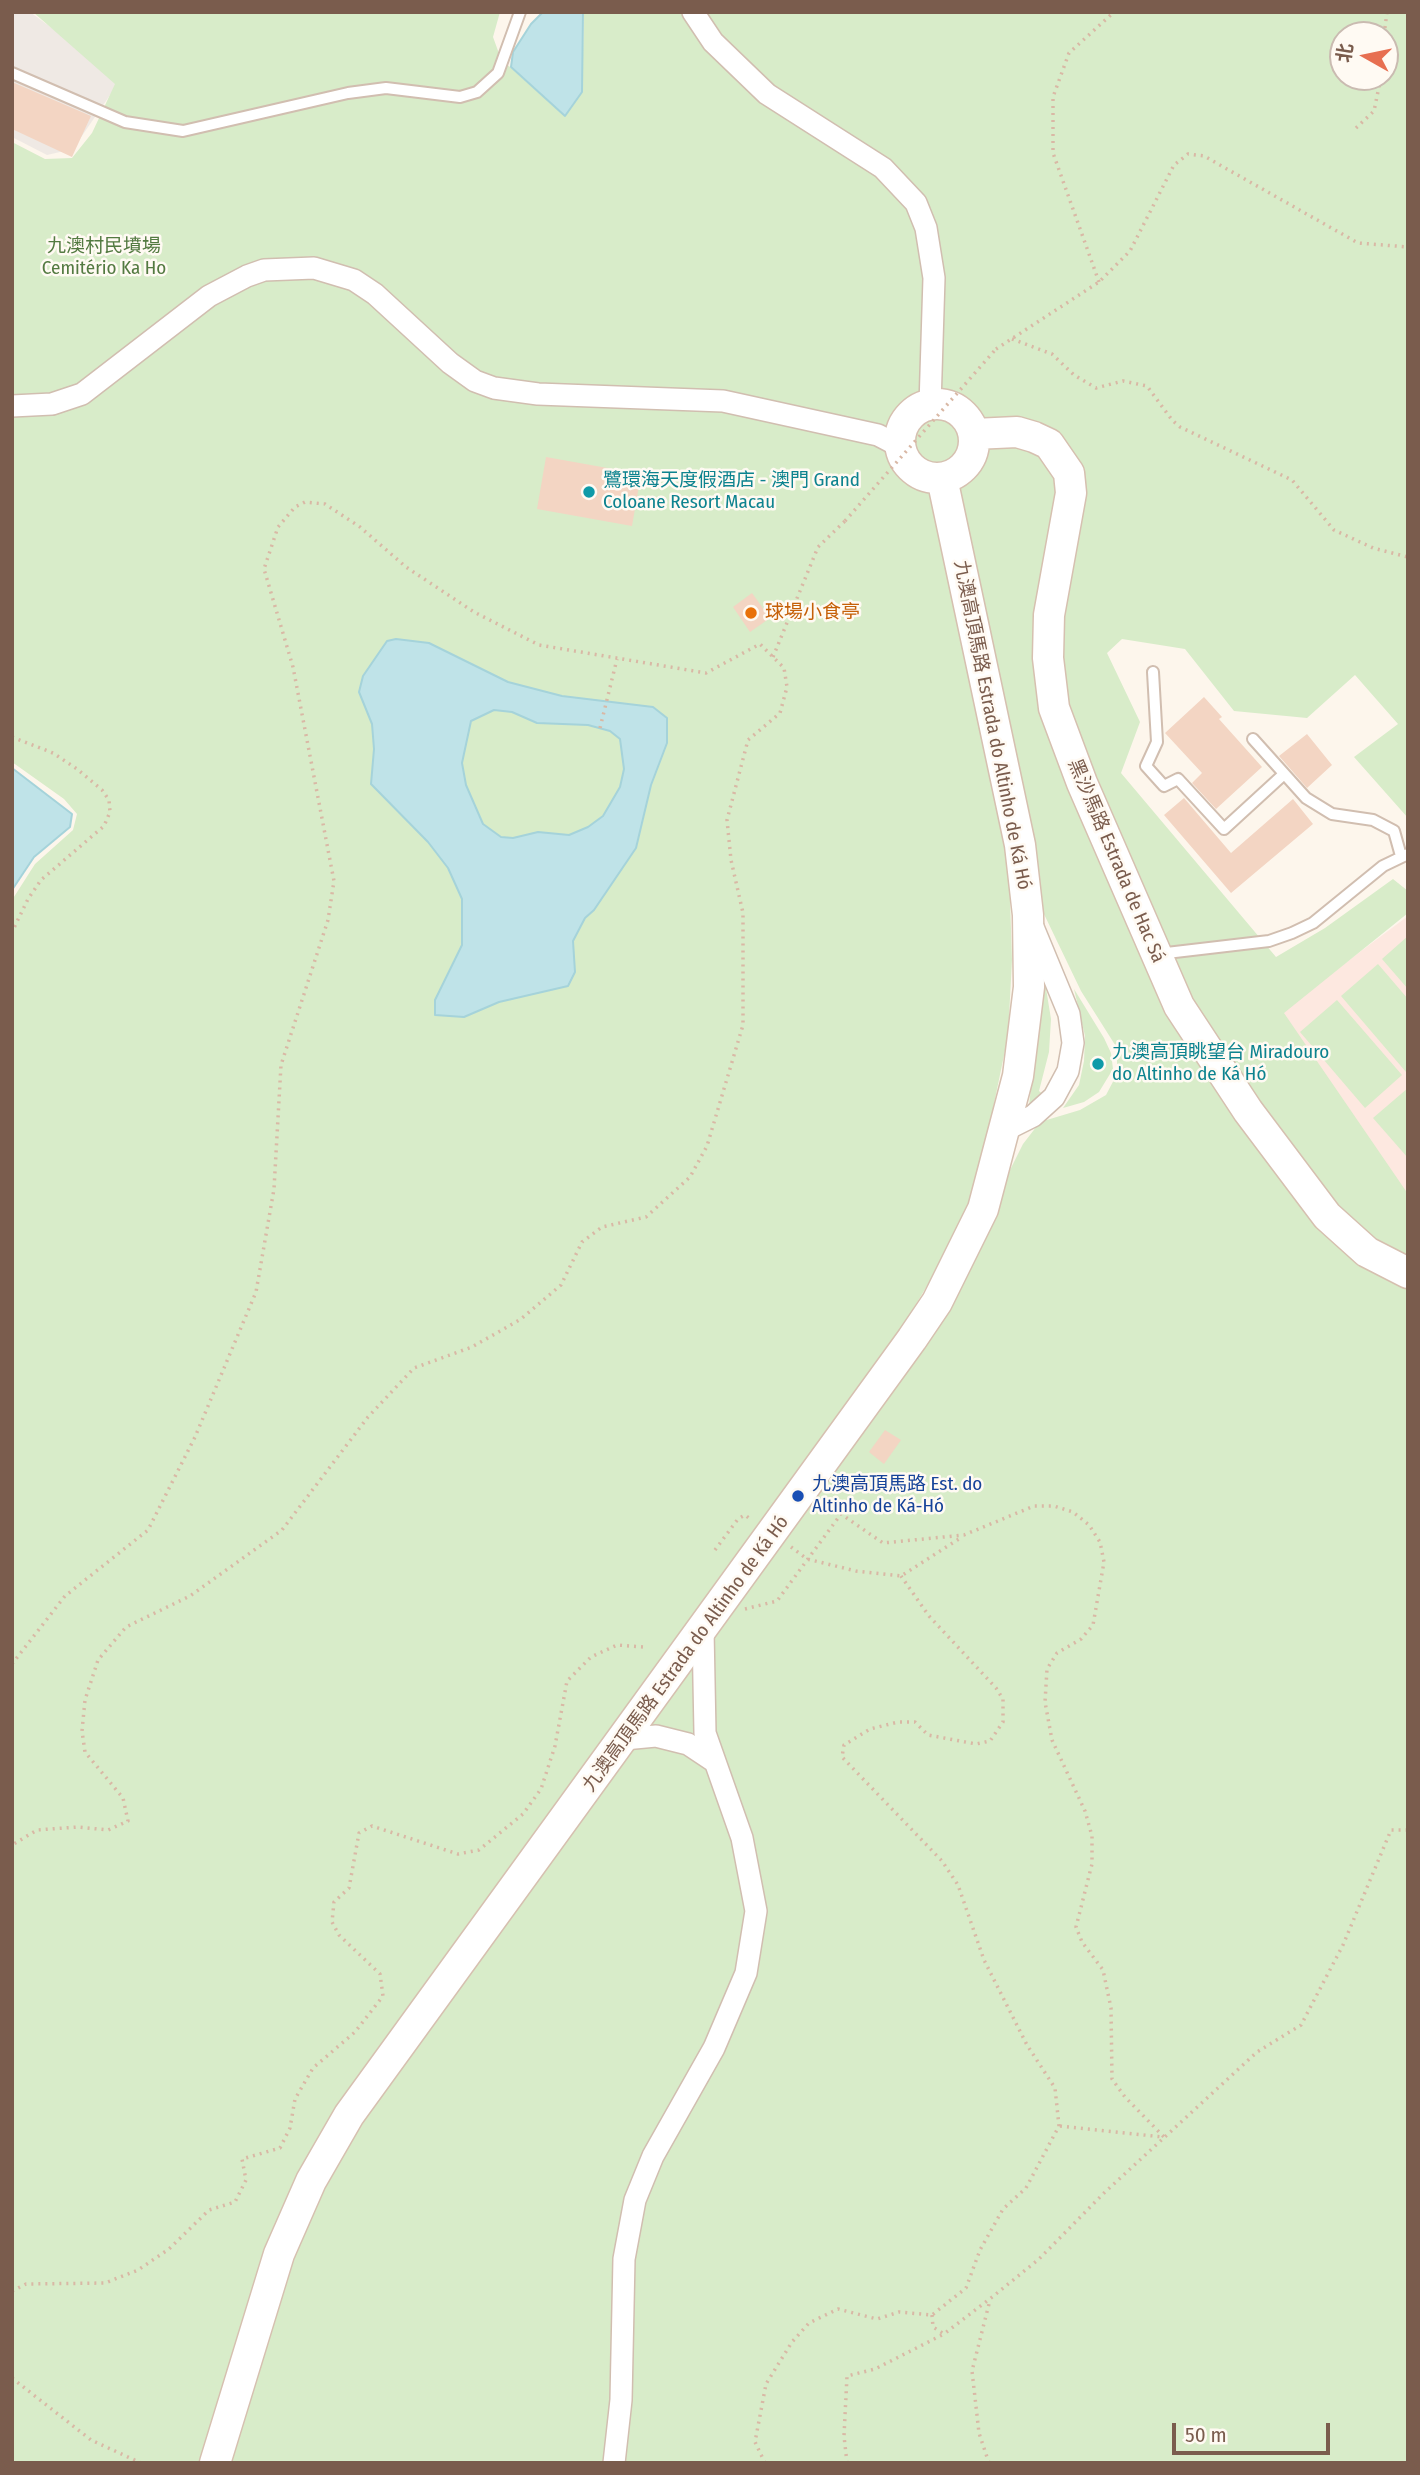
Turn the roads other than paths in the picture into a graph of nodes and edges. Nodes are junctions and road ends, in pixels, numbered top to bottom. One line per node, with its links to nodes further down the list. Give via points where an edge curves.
1 (520, 12): 3 (lane, via 498,73 477,92 460,97 386,88 348,93 183,131 125,122)
2 (693, 12): 4 (street, via 713,42 767,94 883,168 916,203 926,228 934,278)
3 (12, 73)
4 (930, 404): 6 (main road, via 958,411); 7 (main road, via 913,412)
5 (12, 406): 7 (street, via 52,404 82,394 209,296 247,276 264,270 314,268 354,281 375,294 450,363 475,382 494,388 723,401)
6 (974, 434): 8 (main road, via 967,463); 14 (main road, 黑沙馬路 Estrada de Hac Sá, via 1034,436 1049,444 1069,473 1071,493 1049,615 1054,708)
7 (894, 436): 8 (main road, via 911,467 920,474)
8 (942, 478): 13 (main road, 九澳高頂馬路 Estrada do Altinho de Ká Hó, via 1020,845)
9 (1153, 673): 11 (lane, via 1157,742 1146,766 1164,786 1178,779 1224,829)
10 (1253, 739): 11 (lane)
11 (1284, 774): 12 (lane, via 1306,798 1332,814 1373,820 1394,831)
12 (1404, 855): 14 (lane, via 1383,866 1313,923 1292,933 1269,941)
13 (1028, 915): 15 (main road, 九澳高頂馬路 Estrada do Altinho de Ká Hó, via 1029,987); 15 (street, via 1069,1014 1073,1043 1068,1071 1054,1097 1033,1116)
14 (1156, 954): 16 (main road, 黑沙馬路 Estrada de Hac Sá, via 1179,1006 1295,1176 1347,1236)
15 (1007, 1129): 17 (main road, 九澳高頂馬路 Estrada do Altinho de Ká Hó, via 983,1209 937,1302)
16 (1408, 1273)
17 (703, 1630): 18 (main road, 九澳高頂馬路 Estrada do Altinho de Ká Hó); 19 (street, via 705,1733)
18 (624, 1739): 19 (street, via 656,1736 688,1744); 20 (main road, 九澳高頂馬路 Estrada do Altinho de Ká Hó, via 349,2115 311,2181 279,2253)
19 (715, 1762): 21 (street, via 742,1838 756,1910 741,1986 635,2200 624,2259 621,2400)
20 (215, 2463)
21 (614, 2463)

